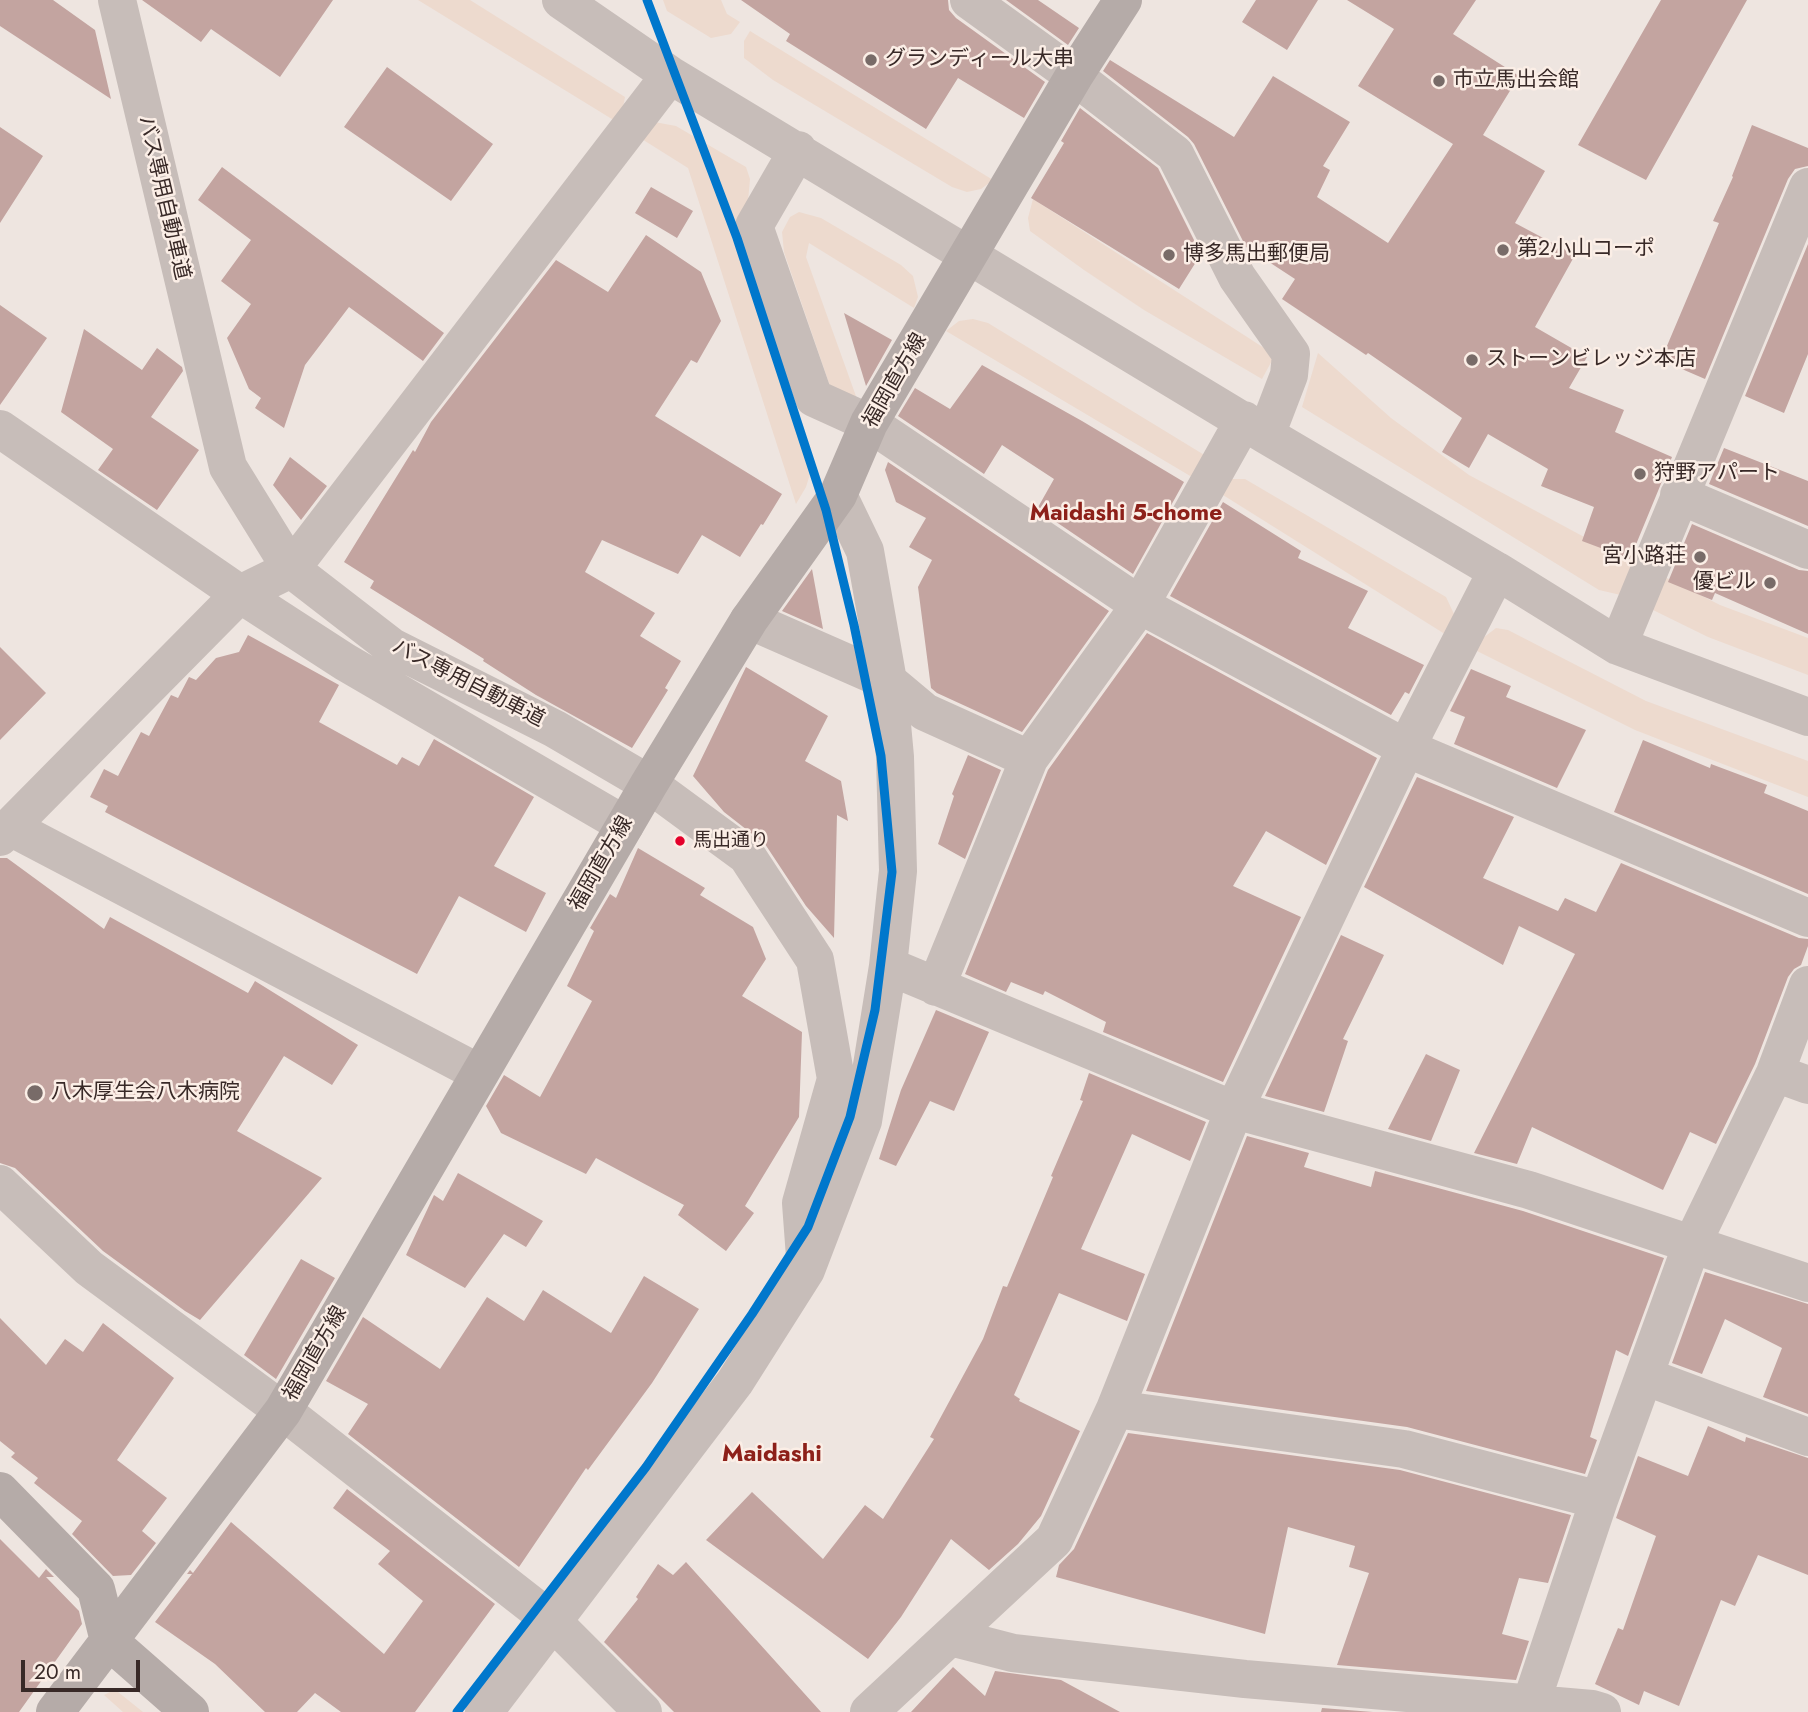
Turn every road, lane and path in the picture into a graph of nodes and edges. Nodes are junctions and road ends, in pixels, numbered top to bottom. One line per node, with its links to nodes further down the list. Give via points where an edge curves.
1 (117, 0): 17 (street, バス専用自動車道, via 228,467)
2 (561, 0): 5 (street)
3 (969, 0): 7 (street)
4 (1124, 0): 7 (main road, 福岡直方線)
5 (612, 14): 6 (street)
6 (670, 75): 8 (street); 17 (street)
7 (1074, 76): 10 (main road, 福岡直方線); 12 (street, via 1175,154 1237,277 1291,354 1289,375)
8 (798, 150): 10 (street); 11 (street, via 754,226 814,398)
9 (1808, 187): 15 (street)
10 (968, 254): 11 (main road, 福岡直方線); 12 (street)
11 (869, 423): 14 (main road, 福岡直方線); 20 (street)
12 (1255, 428): 18 (street); 20 (street)
13 (0, 429): 19 (street)
14 (838, 495): 21 (main road, 福岡直方線); 23 (street, via 866,551)
15 (1679, 495): 16 (street); 22 (street)
16 (1808, 550)
17 (291, 569): 19 (street); 27 (street, バス専用自動車道, via 392,647 555,729)
18 (1497, 571): 22 (street); 25 (street)
19 (240, 594): 28 (street, via 345,662); 29 (street)
20 (1140, 605): 25 (street); 26 (street)
21 (749, 620): 23 (street); 27 (main road, 福岡直方線)
22 (1618, 646): 24 (street)
23 (888, 681): 26 (street, via 925,712); 31 (street, via 898,871)
24 (1808, 717)
25 (1406, 748): 30 (street); 36 (street)
26 (1029, 760): 33 (street)
27 (649, 784): 28 (main road, 福岡直方線); 39 (street, バス専用自動車道, via 747,856 815,960 836,1079 802,1203)
28 (625, 825): 34 (main road, 福岡直方線)
29 (5, 832): 34 (street)
30 (1808, 918)
31 (888, 966): 33 (street); 39 (street, via 863,1121)
32 (1808, 985): 35 (street)
33 (936, 987): 36 (street)
34 (479, 1073): 43 (main road, 福岡直方線)
35 (1791, 1079): 38 (street)
36 (1234, 1110): 38 (street, via 1529,1190); 42 (street)
37 (0, 1184): 43 (street, via 89,1268)
38 (1692, 1244): 40 (street); 41 (street)
39 (806, 1270): 47 (street, via 735,1382)
40 (1808, 1283)
41 (1644, 1376): 44 (street); 46 (street)
42 (1115, 1409): 46 (street, via 1404,1449); 48 (street, via 1054,1540)
43 (283, 1410): 47 (street); 49 (main road, 福岡直方線)
44 (1808, 1437)
45 (0, 1491): 49 (main road, via 96,1589)
46 (1598, 1500): 50 (street)
47 (552, 1621): 53 (street); 54 (street)
48 (951, 1637): 50 (street, via 1013,1653); 55 (street)
49 (109, 1641): 51 (main road, 福岡直方線); 52 (main road)
50 (1530, 1708): 56 (street)
51 (55, 1712)
52 (190, 1712)
53 (484, 1712)
54 (643, 1712)
55 (869, 1712)
56 (1602, 1712)

